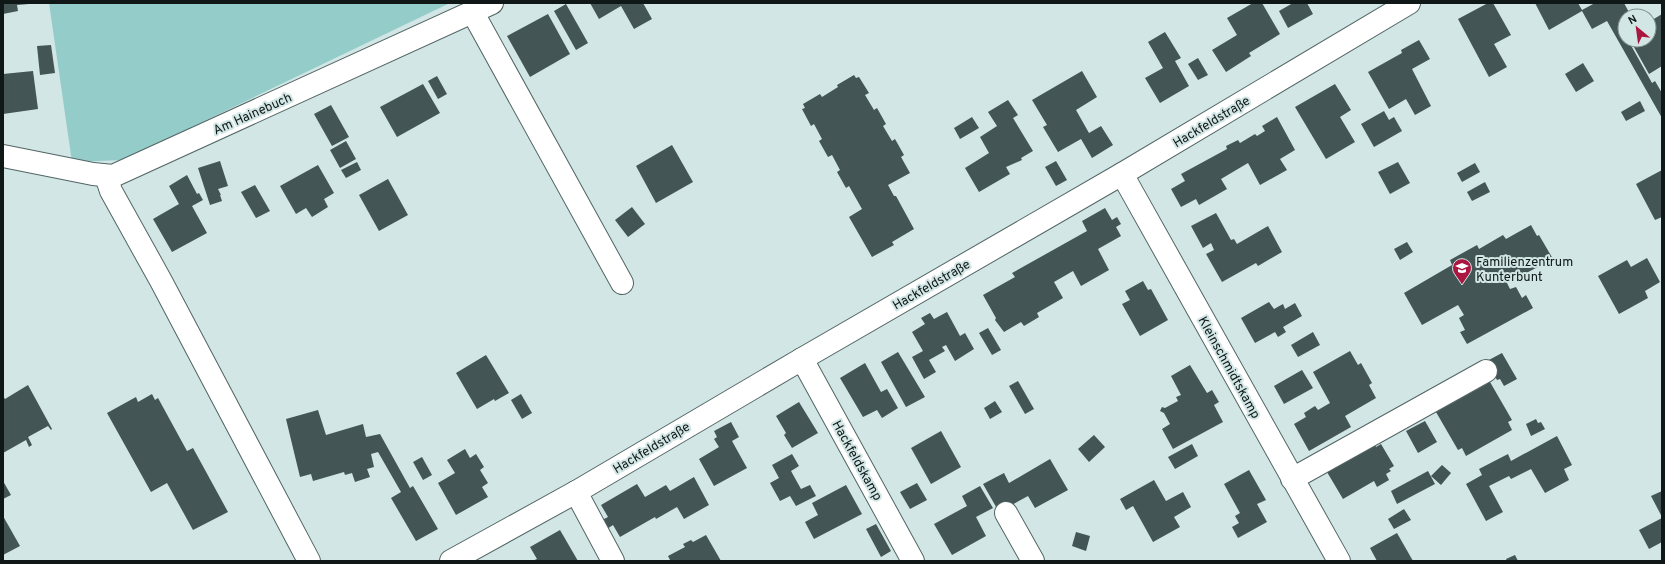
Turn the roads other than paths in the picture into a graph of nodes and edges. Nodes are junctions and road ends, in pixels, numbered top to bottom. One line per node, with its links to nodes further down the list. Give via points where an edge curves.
1 (492, 3): 3 (street, Am Hainebuch)
2 (1409, 3): 5 (street, Hackfeldstraße)
3 (473, 13): 6 (street, Am Hainebuch, via 132,168 113,176); 7 (street)
4 (3, 156): 6 (street, Am Hainebuch)
5 (1122, 174): 8 (street, Hackfeldstraße); 10 (street, Kleinschmidtskamp)
6 (106, 176): 13 (street, via 111,191)
7 (622, 283)
8 (802, 359): 11 (street, Hackfeldstraße); 16 (street, Hackfeldskamp)
9 (1486, 371): 10 (street)
10 (1292, 479): 18 (street, Kleinschmidtskamp)
11 (576, 492): 14 (street, Hackfeldstraße); 15 (street)
12 (1006, 513): 17 (street)
13 (309, 561)
14 (451, 561)
15 (613, 561)
16 (914, 561)
17 (1033, 561)
18 (1339, 561)

